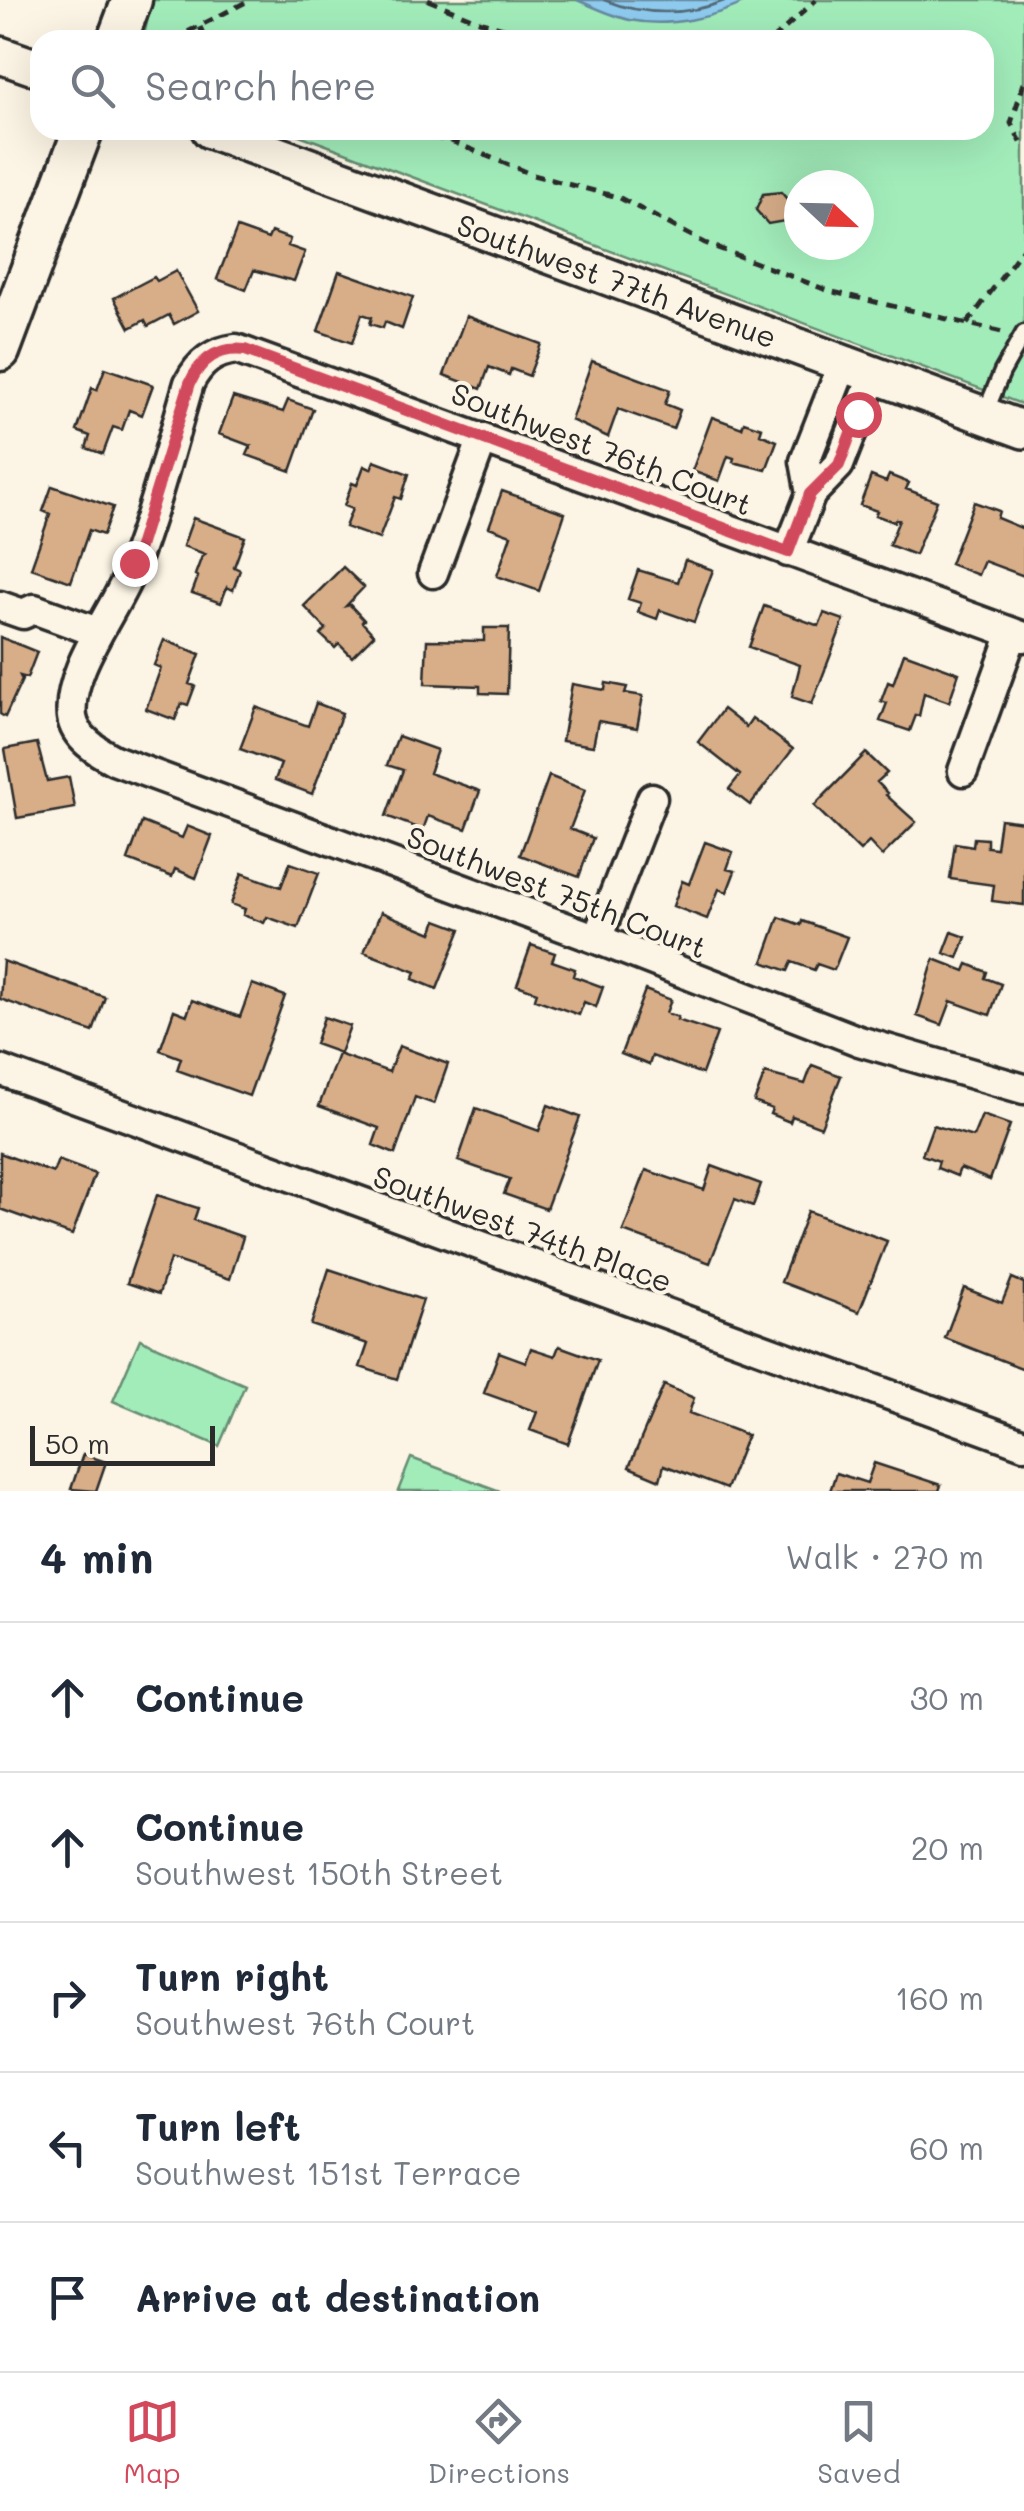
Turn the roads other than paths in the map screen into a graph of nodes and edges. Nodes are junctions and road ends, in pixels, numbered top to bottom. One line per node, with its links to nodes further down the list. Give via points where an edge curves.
1 (132, 0): 2 (main road)
2 (121, 30)
3 (0, 55): 4 (street)
4 (30, 66)
5 (79, 140): 8 (main road)
6 (237, 140): 9 (street, Southwest 77th Avenue)
7 (1024, 333): 10 (lane)
8 (3, 335)
9 (858, 369): 10 (street, Southwest 77th Avenue); 13 (street, via 839,465 810,494)
10 (985, 415): 11 (street, Southwest 77th Avenue)
11 (1024, 430)
12 (483, 438): 13 (street, Southwest 76th Court); 14 (street); 18 (street, Southwest 76th Court, via 245,350 212,355 190,383 134,563)
13 (788, 552): 19 (street, Southwest 76th Court)
14 (433, 573)
15 (0, 589): 17 (street, via 28,599)
16 (0, 606): 17 (street, via 23,614)
17 (34, 610): 18 (street)
18 (97, 632): 22 (street, Southwest 75th Court, via 72,715 77,732 114,760)
19 (1019, 635): 20 (street)
20 (964, 770)
21 (652, 798): 22 (street)
22 (597, 939): 24 (street, Southwest 75th Court, via 858,1041)
23 (0, 1070): 25 (street, Southwest 74th Place)
24 (1024, 1089)
25 (1024, 1444)

